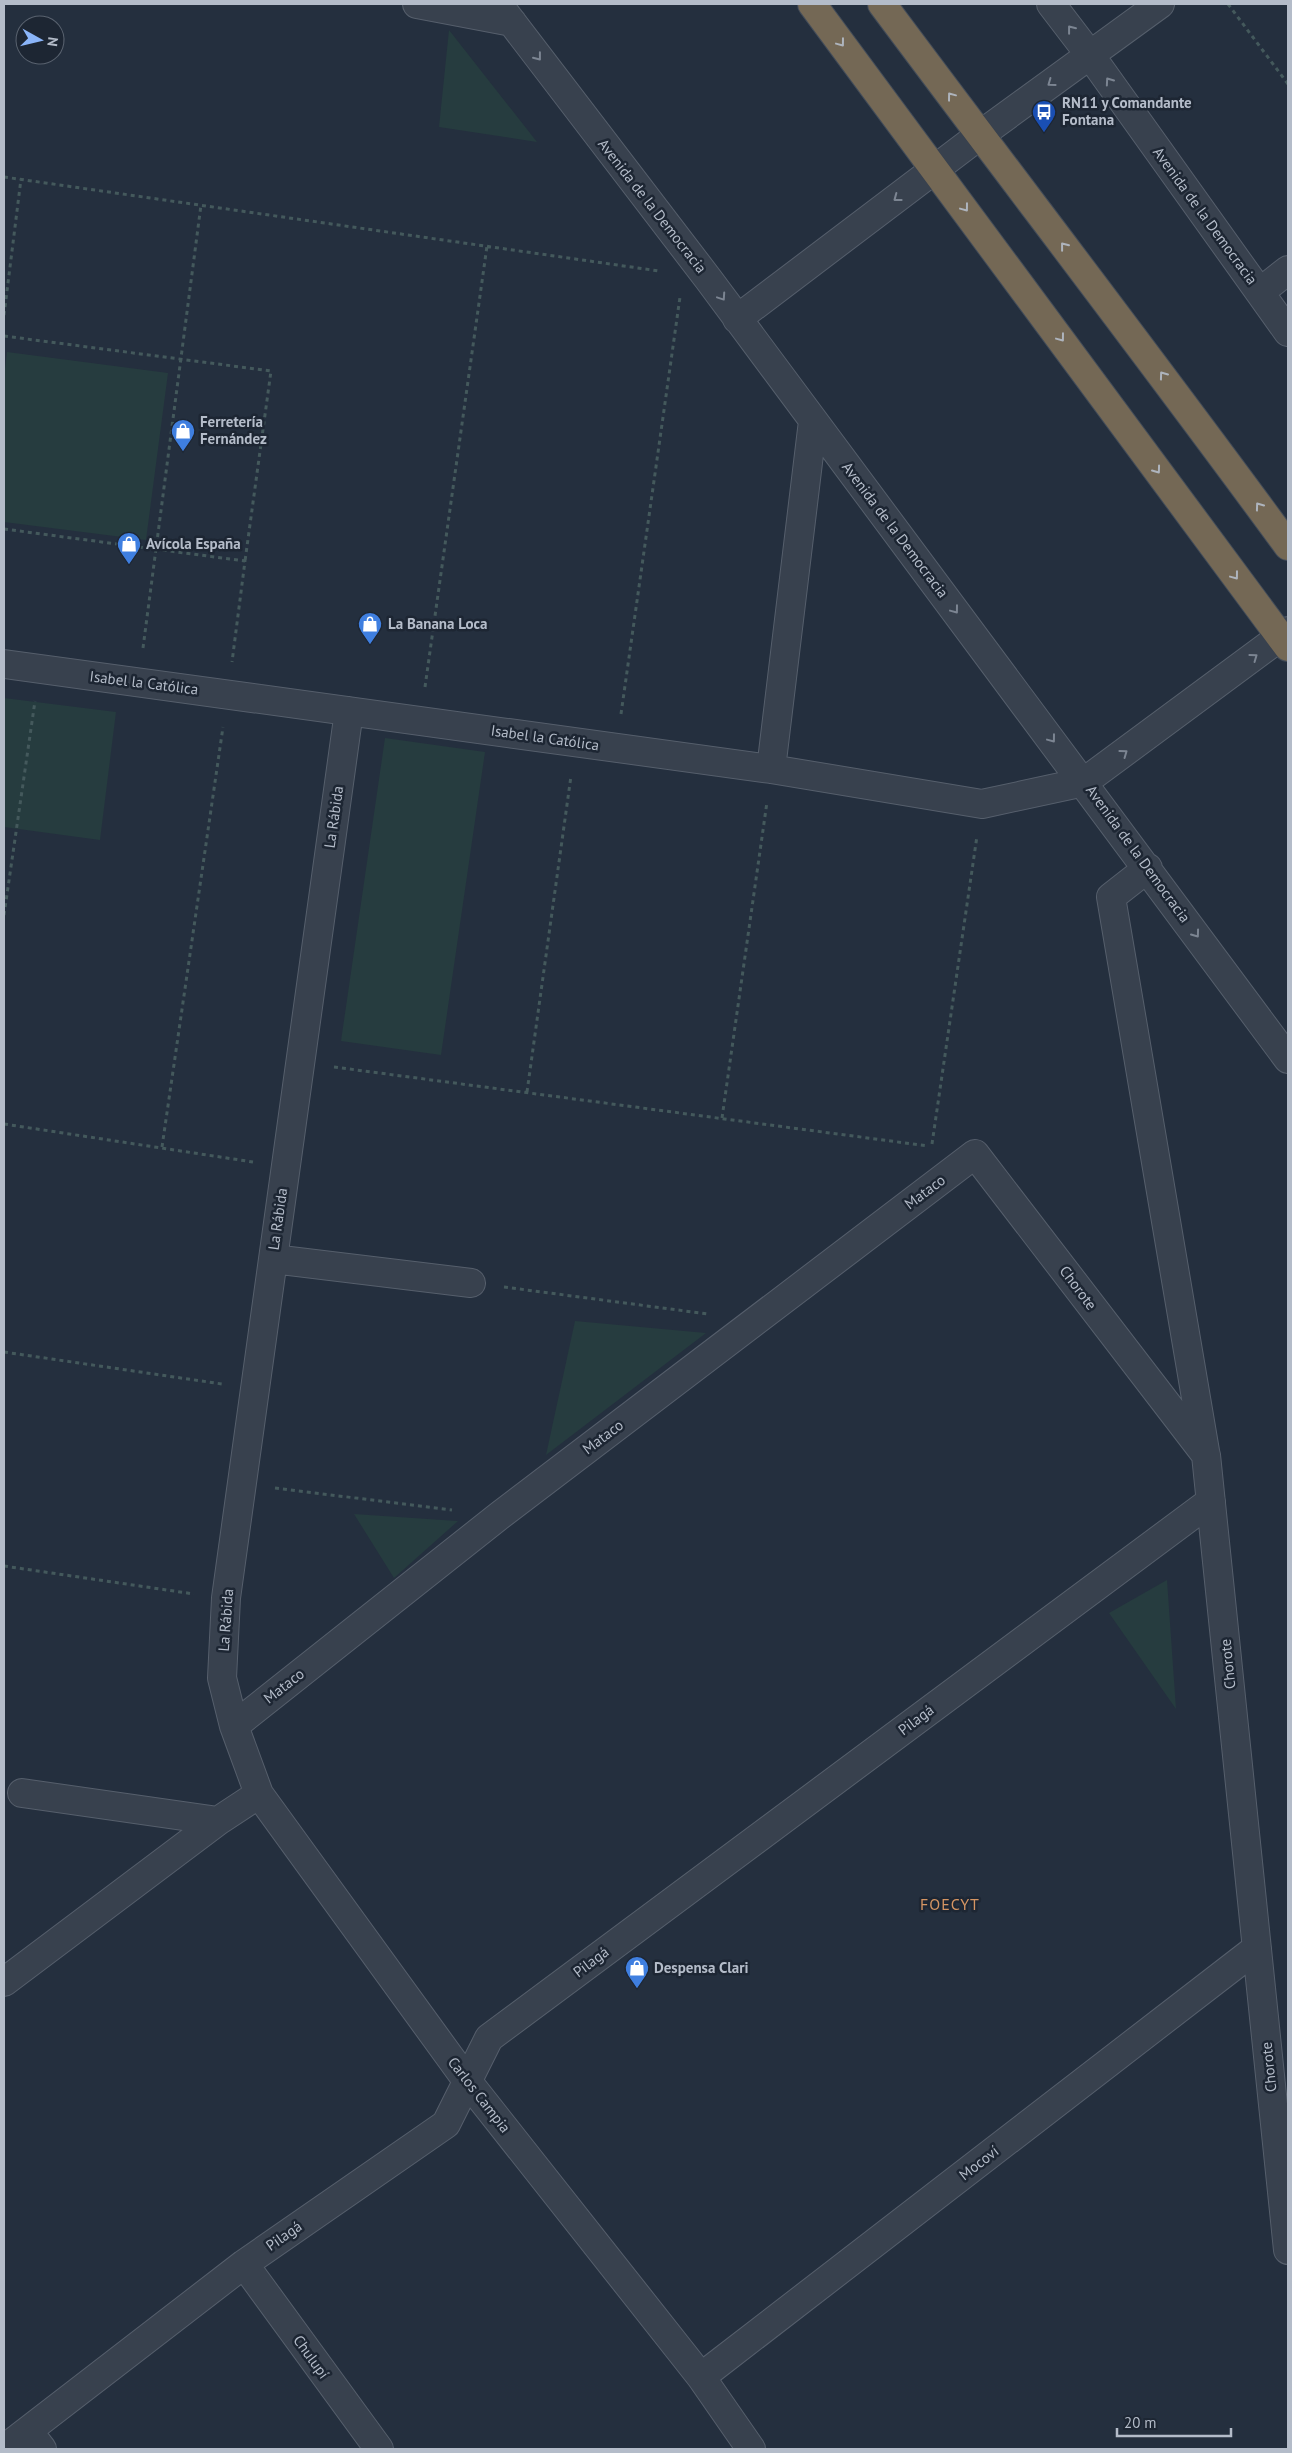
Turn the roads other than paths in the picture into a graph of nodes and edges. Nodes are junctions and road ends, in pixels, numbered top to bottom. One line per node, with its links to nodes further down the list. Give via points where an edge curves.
1 (417, 4): 6 (street)
2 (812, 4): 9 (highway, one-way to 9)
3 (882, 4): 8 (highway, one-way to 3)
4 (1051, 4): 7 (street, Avenida de la Democracia, one-way to 4)
5 (1160, 4): 7 (street)
6 (505, 13): 12 (street, Avenida de la Democracia, one-way to 12)
7 (1090, 55): 8 (street, one-way to 8); 11 (street, Avenida de la Democracia, one-way to 7)
8 (980, 135): 9 (street); 15 (highway, one-way to 8, via 1148,354)
9 (936, 168): 12 (street, one-way to 12); 16 (highway, one-way to 16)
10 (1288, 270): 11 (street)
11 (1260, 292): 13 (street, Avenida de la Democracia)
12 (737, 319): 14 (street, Avenida de la Democracia)
13 (1288, 332)
14 (813, 421): 19 (street); 20 (street, Avenida de la Democracia, one-way to 20)
15 (1288, 546)
16 (1286, 639): 20 (street, one-way to 16)
17 (4, 664): 18 (street, Isabel la Católica)
18 (349, 711): 19 (street, Isabel la Católica); 24 (street, La Rábida)
19 (772, 769): 20 (street, Isabel la Católica, via 982,804)
20 (1084, 782): 21 (street, Avenida de la Democracia)
21 (1148, 868): 22 (street, Avenida de la Democracia, one-way to 22); 26 (street, via 1111,897)
22 (1288, 1058)
23 (975, 1154): 26 (street, Chorote); 28 (street, Mataco, via 499,1516)
24 (273, 1259): 25 (street); 28 (street, La Rábida, via 226,1598 222,1678)
25 (471, 1283)
26 (1206, 1455): 27 (street, Chorote)
27 (1211, 1501): 32 (street, Chorote); 34 (street, Pilagá, via 489,2038)
28 (234, 1726): 30 (street, Carlos Campia)
29 (22, 1793): 31 (street)
30 (259, 1794): 31 (street); 34 (street, Carlos Campia)
31 (218, 1821): 33 (street)
32 (1257, 1948): 35 (street, Chorote); 37 (street, Mocoví)
33 (4, 1982)
34 (468, 2082): 36 (street, Pilagá, via 446,2124); 37 (street, Carlos Campia)
35 (1288, 2250)
36 (244, 2264): 38 (street, Pilagá); 40 (street, Chulupí)
37 (701, 2377): 41 (street, Carlos Campia)
38 (35, 2440): 39 (street, Pilagá)
39 (4, 2449)
40 (379, 2449)
41 (751, 2449)

